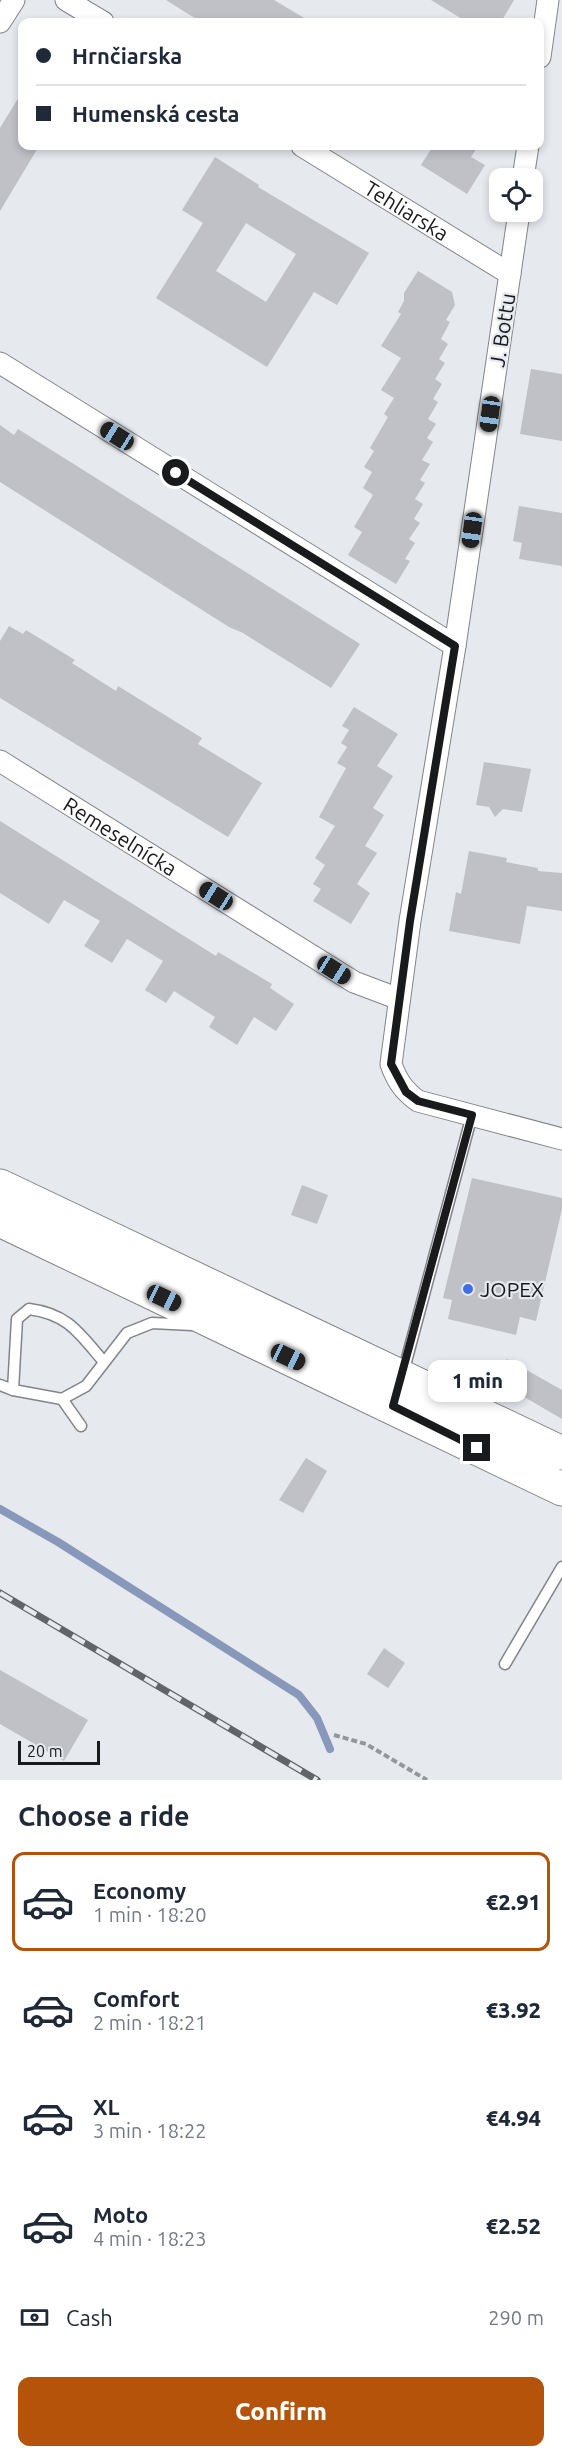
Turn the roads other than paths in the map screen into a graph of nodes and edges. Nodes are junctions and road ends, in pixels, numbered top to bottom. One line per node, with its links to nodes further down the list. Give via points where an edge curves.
1 (14, 0): 5 (street)
2 (66, 0): 4 (street)
3 (548, 0): 6 (street)
4 (96, 18)
5 (0, 22)
6 (544, 28)
7 (309, 150): 11 (street, Tehliarska)
8 (528, 150): 9 (street)
9 (525, 168)
10 (518, 222): 11 (street, J. Bottu)
11 (510, 274): 13 (street, J. Bottu)
12 (0, 363): 13 (street)
13 (455, 646): 15 (street, J. Bottu)
14 (0, 761): 15 (street, Remeselnícka, via 354,982)
15 (399, 999): 16 (street, J. Bottu, via 391,1064 396,1077 418,1101)
16 (472, 1115): 17 (street, J. Bottu); 24 (lane)
17 (562, 1139)
18 (0, 1186): 24 (main road)
19 (0, 1220): 20 (main road)
20 (225, 1327): 21 (lane, via 152,1323 127,1333); 24 (main road)
21 (104, 1362): 23 (lane, via 71,1325 51,1312 28,1309 17,1319); 25 (lane, via 86,1386)
22 (0, 1385): 23 (lane)
23 (13, 1390): 25 (lane)
24 (397, 1392): 27 (main road); 28 (main road)
25 (62, 1399): 26 (lane)
26 (81, 1426)
27 (562, 1453)
28 (562, 1489)
29 (562, 1567): 30 (lane)
30 (505, 1664)

